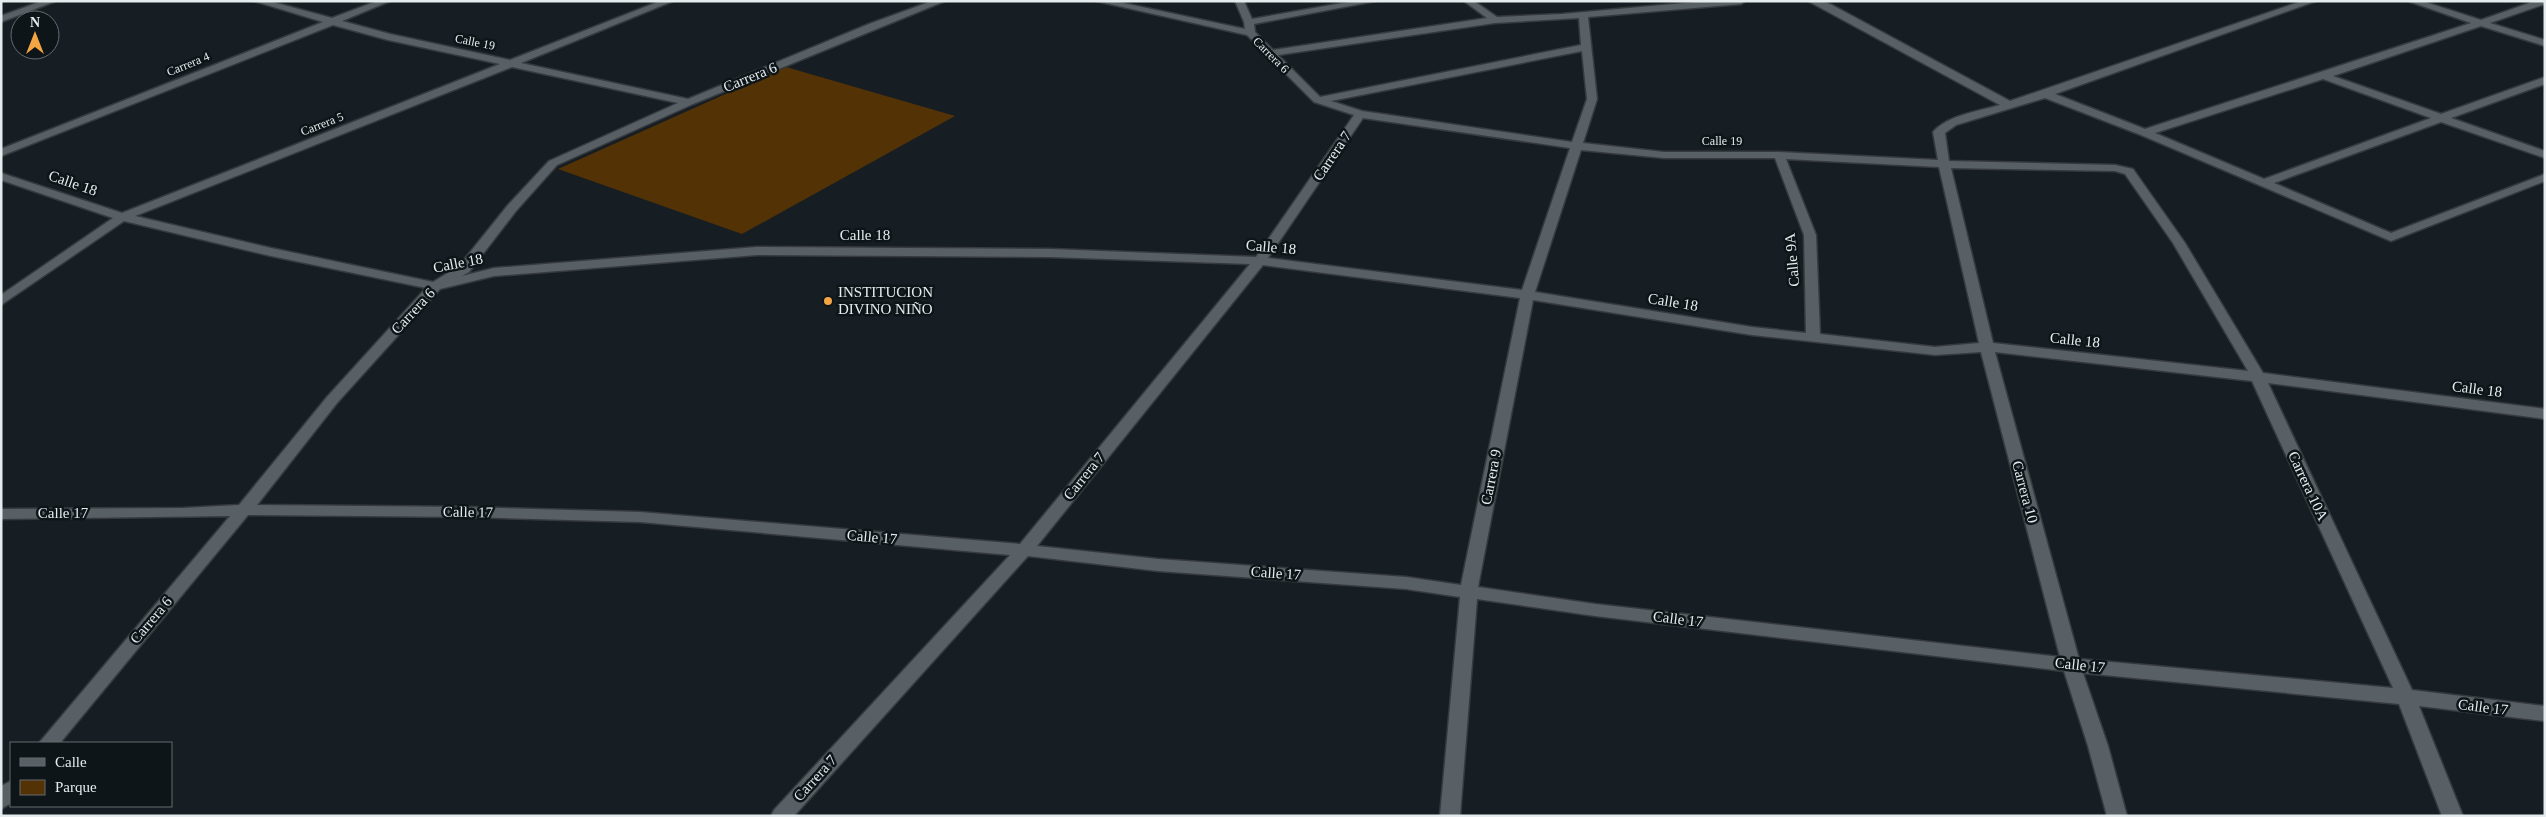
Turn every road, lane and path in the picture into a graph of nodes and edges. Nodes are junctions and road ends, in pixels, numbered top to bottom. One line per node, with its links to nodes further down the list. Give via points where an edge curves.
1 (52, 1): 16 (street)
2 (258, 1): 18 (street, Calle 19)
3 (386, 1): 18 (street, Carrera 4)
4 (669, 1): 25 (street, Carrera 5)
5 (940, 1): 30 (street, Carrera 6)
6 (1100, 1): 21 (street)
7 (1239, 1): 19 (street, Carrera 6)
8 (1370, 1): 19 (street)
9 (1468, 1): 17 (street)
10 (1741, 1): 15 (street)
11 (1812, 1): 31 (street, via 1829,7)
12 (2312, 1): 28 (street)
13 (2412, 1): 20 (street)
14 (2545, 1): 20 (street)
15 (1582, 15): 17 (street); 23 (street, Carrera 9)
16 (1, 20)
17 (1495, 20): 24 (street)
18 (334, 21): 25 (street, Calle 19, via 388,37); 36 (street, Carrera 4)
19 (1250, 22): 21 (street, Carrera 6)
20 (2480, 22): 22 (street); 26 (street)
21 (1250, 33): 24 (street, Carrera 6)
22 (2545, 43)
23 (1587, 47): 29 (street); 35 (street, Carrera 9, via 1592,99)
24 (1270, 53): 29 (street, Carrera 6)
25 (515, 64): 30 (street, Calle 19); 44 (street, Carrera 5)
26 (2323, 76): 33 (street); 34 (street)
27 (2545, 80): 33 (street)
28 (2045, 94): 31 (street); 34 (street)
29 (1318, 100): 32 (street, Calle 19)
30 (689, 102): 46 (street, Carrera 6, via 553,164 512,208 464,269)
31 (2009, 105): 39 (street, Carrera 10, via 1952,123 1939,132)
32 (1360, 114): 35 (street, Calle 19); 45 (street, Carrera 7)
33 (2440, 118): 38 (street); 43 (street)
34 (2145, 133): 43 (street)
35 (1576, 146): 37 (street, Calle 19, via 1664,155); 47 (street, Carrera 9)
36 (1, 153)
37 (1779, 154): 39 (street, Calle 19); 49 (street, Calle 9A, via 1810,234)
38 (2545, 155)
39 (1944, 164): 40 (street, Calle 19, via 2115,168); 50 (street, Carrera 10)
40 (2130, 172): 51 (street, Carrera 10A, via 2179,243)
41 (1, 176): 44 (street, Calle 18)
42 (2545, 177): 43 (street, via 2391,237)
43 (2264, 183)
44 (122, 217): 46 (street, Calle 18); 48 (street, Carrera 5)
45 (1260, 261): 46 (street, Calle 18, via 1050,253 757,251 494,272); 47 (street, Calle 18); 55 (street, Carrera 7)
46 (435, 286): 53 (street, Carrera 6, via 332,400)
47 (1527, 295): 49 (street, Calle 18, via 1752,331); 56 (street, Carrera 9)
48 (1, 301)
49 (1813, 337): 50 (street, Calle 18, via 1935,350)
50 (1987, 347): 51 (street, Calle 18); 57 (street, Carrera 10)
51 (2258, 377): 52 (street, Calle 18); 58 (street, Carrera 10A)
52 (2545, 414)
53 (244, 510): 54 (street, Calle 17); 55 (street, Calle 17, via 640,517); 60 (street, Carrera 6)
54 (1, 514)
55 (1024, 550): 56 (street, Calle 17, via 1158,565); 63 (street, Carrera 7)
56 (1469, 590): 57 (street, Calle 17, via 1595,610); 64 (street, Carrera 9)
57 (2071, 664): 58 (street, Calle 17); 65 (street, Carrera 10)
58 (2406, 697): 59 (street, Calle 17); 66 (street, Carrera 10A)
59 (2545, 714)
60 (50, 742)
61 (10, 790): 62 (street)
62 (1, 801)
63 (781, 816)
64 (1450, 816)
65 (2117, 816)
66 (2454, 816)

